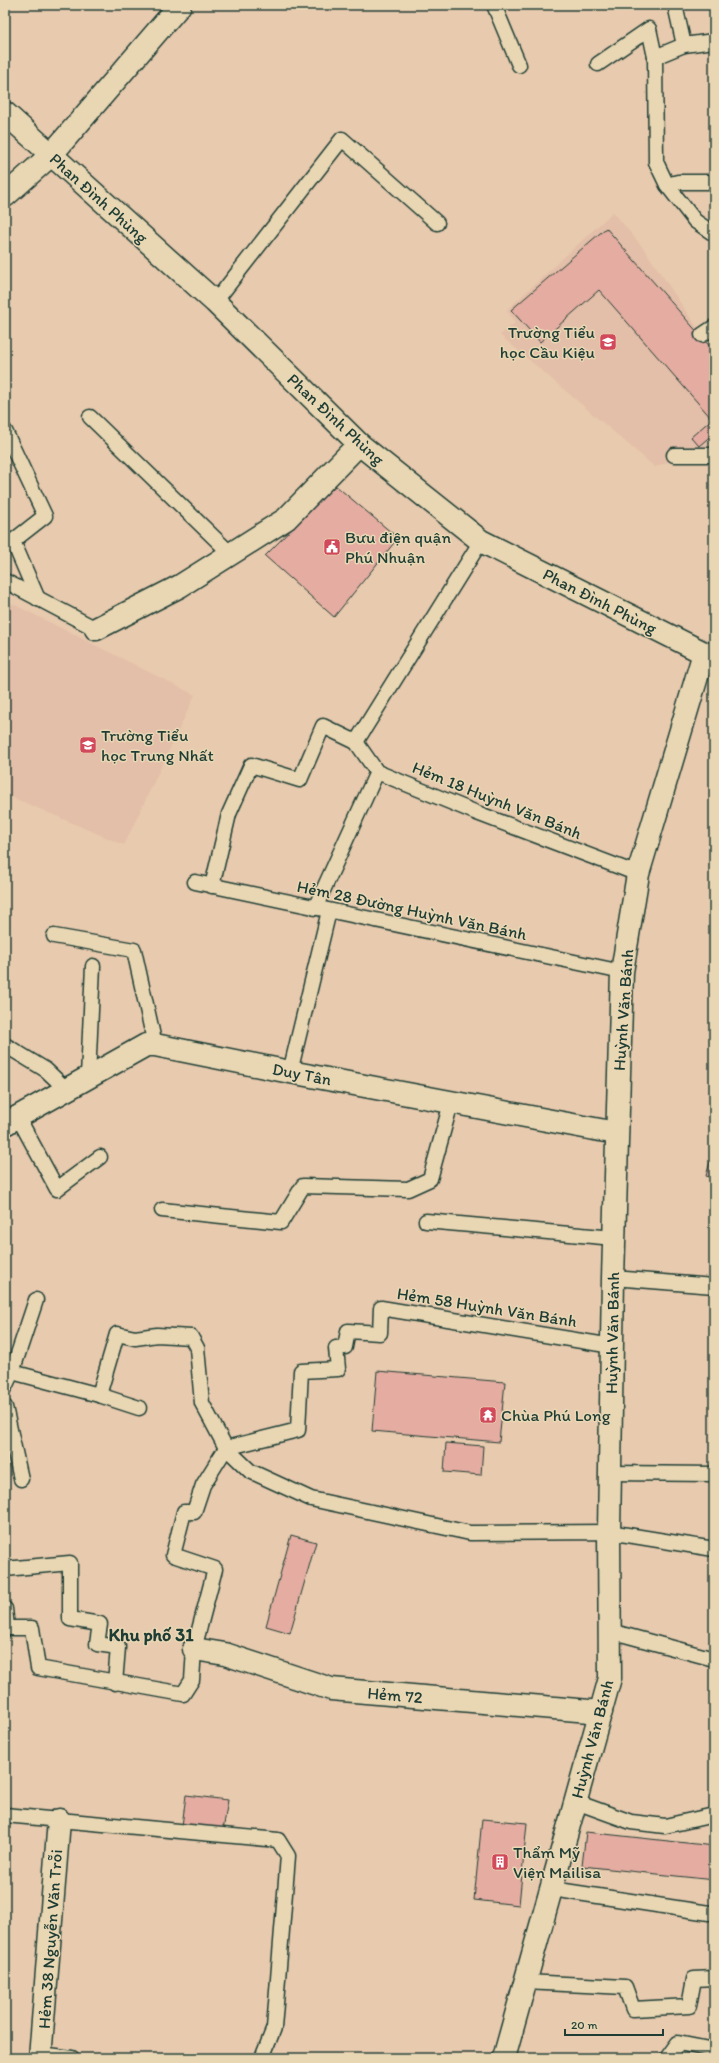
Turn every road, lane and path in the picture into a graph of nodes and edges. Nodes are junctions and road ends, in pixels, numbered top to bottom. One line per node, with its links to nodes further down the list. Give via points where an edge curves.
1 (180, 5): 10 (street)
2 (494, 5): 8 (lane)
3 (674, 5): 5 (lane)
4 (714, 42): 5 (lane)
5 (684, 45): 6 (lane)
6 (656, 56): 7 (lane, via 649,29); 12 (lane, via 656,162)
7 (598, 64)
8 (519, 65)
9 (5, 113): 10 (street, Phan Đình Phùng)
10 (51, 155): 13 (street); 16 (street, Phan Đình Phùng)
11 (714, 182): 12 (lane, via 678,182)
12 (667, 186): 15 (lane, via 695,221)
13 (5, 196)
14 (437, 223): 16 (lane, via 342,139)
15 (714, 234)
16 (215, 302): 21 (street, Phan Đình Phùng)
17 (714, 327): 18 (lane)
18 (702, 335)
19 (90, 417): 25 (lane)
20 (5, 431): 27 (lane, via 45,516 13,541)
21 (359, 444): 24 (street, Phan Đình Phùng); 25 (street, via 286,520)
22 (674, 455): 23 (lane)
23 (714, 455)
24 (481, 541): 29 (street, Phan Đình Phùng); 30 (lane)
25 (231, 554): 28 (street, via 180,586)
26 (5, 581): 27 (lane)
27 (38, 599): 28 (lane)
28 (96, 629)
29 (709, 654): 32 (street, Huỳnh Văn Bánh)
30 (356, 742): 31 (lane); 34 (lane, via 323,726 300,780 251,765 228,814)
31 (377, 772): 32 (lane, Hẻm 18 Huỳnh Văn Bánh, via 476,813); 35 (lane)
32 (638, 874): 39 (street, Huỳnh Văn Bánh)
33 (195, 882): 34 (lane, Hẻm 28 Đường Huỳnh Văn Bánh)
34 (212, 886): 35 (lane, Hẻm 28 Đường Huỳnh Văn Bánh)
35 (315, 908): 36 (lane, Hẻm 28 Đường Huỳnh Văn Bánh)
36 (329, 911): 39 (lane, Hẻm 28 Đường Huỳnh Văn Bánh); 42 (lane)
37 (54, 936): 40 (lane, via 134,950)
38 (93, 966): 43 (lane)
39 (622, 972): 47 (street, Huỳnh Văn Bánh)
40 (155, 1044): 42 (street, Duy Tân); 43 (street, via 146,1045)
41 (5, 1045): 44 (lane, via 46,1070)
42 (290, 1072): 45 (street, Duy Tân)
43 (88, 1077): 44 (street)
44 (67, 1090): 46 (street)
45 (451, 1103): 47 (street, Duy Tân); 49 (lane, via 430,1178 408,1188 303,1186 281,1222)
46 (11, 1120): 48 (lane, via 56,1189)
47 (616, 1133): 51 (street, Huỳnh Văn Bánh)
48 (100, 1157)
49 (162, 1210)
50 (426, 1221): 51 (lane)
51 (614, 1238): 52 (street, Huỳnh Văn Bánh)
52 (613, 1278): 53 (lane); 55 (street, Huỳnh Văn Bánh)
53 (714, 1286)
54 (36, 1300): 56 (lane)
55 (612, 1346): 61 (lane, Hẻm 58 Huỳnh Văn Bánh, via 381,1308 380,1333 348,1331 345,1347 336,1348 338,1369 301,1371 298,1430); 62 (street, Huỳnh Văn Bánh)
56 (12, 1372): 57 (lane); 58 (lane)
57 (5, 1387)
58 (99, 1395): 60 (lane); 61 (lane, via 117,1334 135,1338 156,1335 191,1337 197,1348 202,1403)
59 (5, 1407): 64 (lane)
60 (139, 1408)
61 (226, 1448): 65 (lane, via 250,1471 311,1499 470,1533); 71 (lane, via 203,1485 194,1512 184,1512 173,1555 215,1569)
62 (610, 1473): 63 (lane); 65 (street, Huỳnh Văn Bánh)
63 (714, 1474)
64 (21, 1478)
65 (609, 1532): 66 (lane); 70 (street, Huỳnh Văn Bánh)
66 (714, 1549)
67 (5, 1569): 73 (lane, via 70,1563 70,1619 100,1624 97,1644 118,1647)
68 (5, 1609): 69 (lane)
69 (6, 1628): 73 (lane, via 32,1628 38,1668)
70 (610, 1631): 72 (lane); 74 (street, Huỳnh Văn Bánh, via 610,1678)
71 (194, 1650): 73 (lane, via 192,1680 183,1694); 74 (street, Hẻm 72, via 225,1654 331,1689)
72 (714, 1659)
73 (114, 1683)
74 (601, 1712): 75 (street, Huỳnh Văn Bánh)
75 (576, 1802): 77 (lane, via 631,1822 666,1826); 79 (street, Huỳnh Văn Bánh)
76 (5, 1815): 78 (lane)
77 (714, 1815)
78 (59, 1820): 84 (street, Hẻm 38 Nguyễn Văn Trỗi); 86 (lane, via 278,1840 288,1856 274,2028)
79 (552, 1889): 80 (lane); 82 (street, Huỳnh Văn Bánh)
80 (714, 1912)
81 (714, 1978): 82 (lane, via 694,1979 689,2006 633,2009 625,1987)
82 (525, 1982): 87 (street, Huỳnh Văn Bánh)
83 (713, 2047): 88 (lane, via 678,2043)
84 (41, 2056): 85 (lane)
85 (72, 2058)
86 (262, 2058)
87 (504, 2058)
88 (666, 2058)

